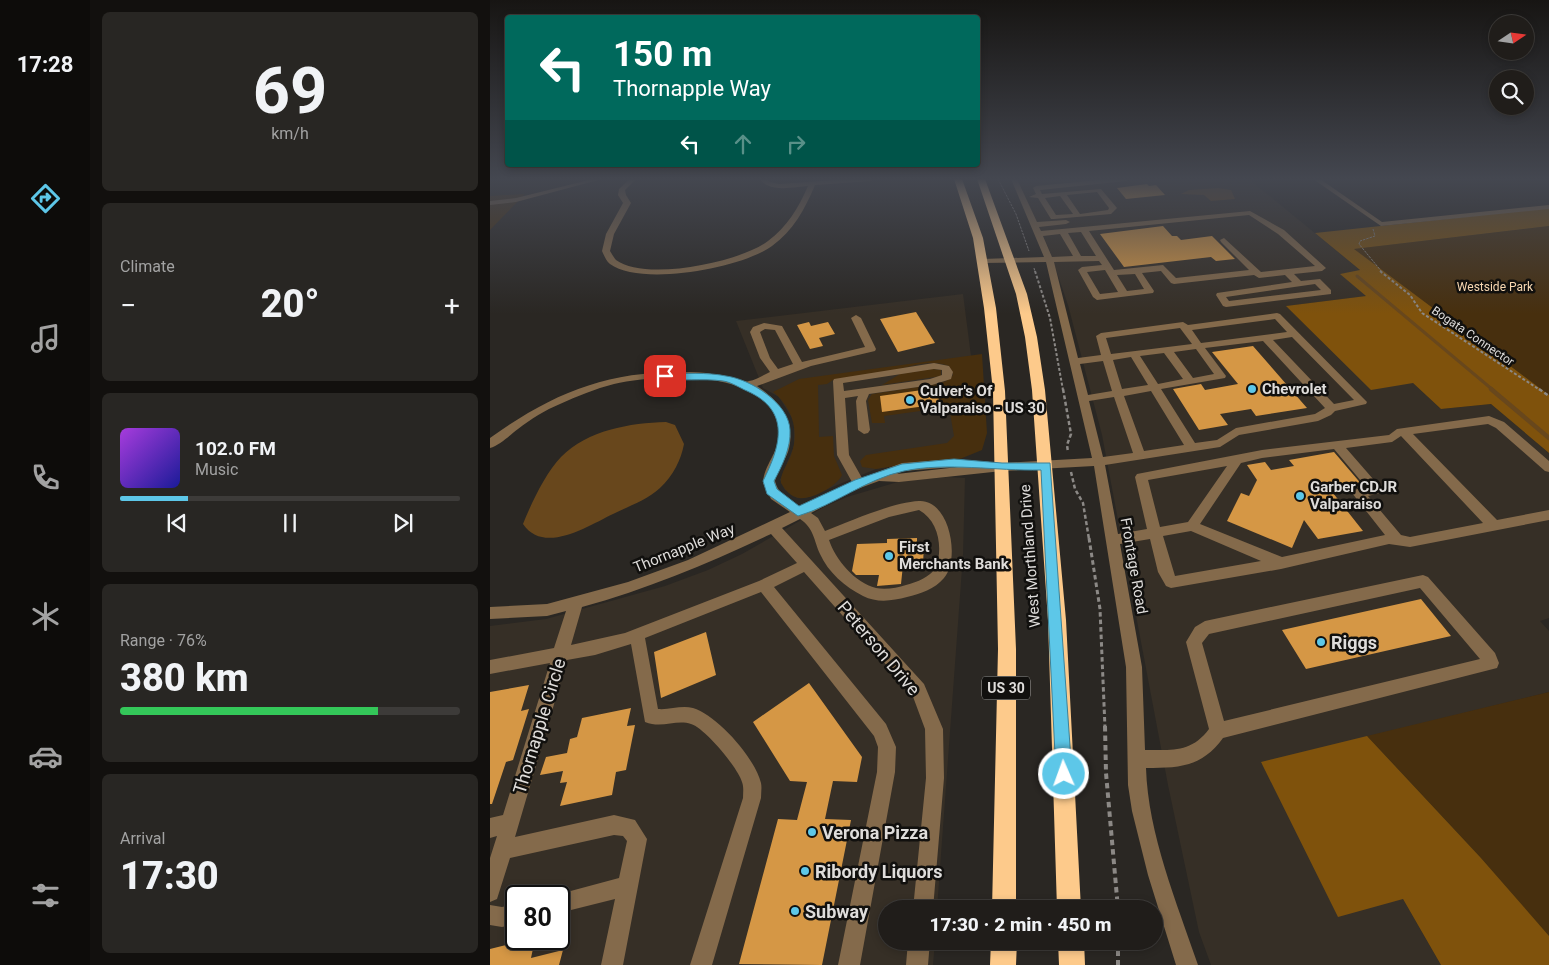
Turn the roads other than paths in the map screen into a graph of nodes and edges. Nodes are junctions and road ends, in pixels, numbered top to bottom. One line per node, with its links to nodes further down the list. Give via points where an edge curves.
1 (616, 224): 2 (street, via 607,241 608,259 620,267 648,271 720,264 753,254 785,232)
2 (790, 224)
3 (973, 224): 17 (highway, West Morthland Drive / US 30)
4 (998, 224): 16 (highway, West Morthland Drive)
5 (1033, 224): 9 (street, Frontage Road)
6 (1072, 224): 9 (street)
7 (1142, 224): 10 (street)
8 (1268, 224): 21 (street, via 1322,268)
9 (1036, 230): 11 (street); 15 (street, Frontage Road)
10 (1084, 230): 11 (street); 14 (street)
11 (1063, 232): 13 (street)
12 (1224, 240): 20 (street)
13 (1078, 258): 14 (street); 15 (street)
14 (1102, 258): 18 (street)
15 (1049, 259): 16 (street); 32 (street, Frontage Road)
16 (1012, 260): 17 (street); 51 (highway, West Morthland Drive, via 1026,312)
17 (982, 261): 52 (highway, West Morthland Drive / US 30, via 999,391)
18 (1109, 270): 19 (street); 23 (street); 23 (street, via 1082,270 1097,297)
19 (1136, 271): 20 (street, via 1163,268 1174,281); 23 (street, via 1150,290)
20 (1256, 272): 21 (street, via 1259,275)
21 (1288, 272): 22 (street)
22 (1299, 284): 22 (street, via 1317,281 1328,292 1226,304 1220,295)
23 (1124, 294)
24 (856, 318): 33 (street, via 871,349)
25 (1185, 328): 26 (street, via 1277,316); 28 (street); 31 (street, via 1183,325 1101,336)
26 (1295, 334): 27 (street); 42 (street, Thornapple Way, via 1362,402)
27 (1266, 338): 28 (street); 42 (street)
28 (1198, 346): 29 (street); 35 (street, via 1222,376)
29 (1167, 350): 30 (street); 35 (street)
30 (1134, 354): 31 (street); 37 (street)
31 (1106, 358): 32 (street); 40 (street)
32 (1075, 362): 41 (street, Frontage Road)
33 (798, 364): 34 (street); 34 (street, via 779,328 764,326 755,332 765,358)
34 (775, 372): 36 (street)
35 (1190, 381): 37 (street)
36 (746, 387): 45 (street, via 726,378 631,378 594,387 555,402); 55 (street, via 766,397 782,420 784,444 768,481 771,491)
37 (1156, 387): 40 (street); 47 (street)
38 (838, 388): 39 (street); 39 (street, via 885,382 896,372 934,366 948,372 942,380); 54 (street, via 843,455)
39 (865, 391): 43 (street, via 861,401)
40 (1118, 393): 41 (street); 48 (street)
41 (1084, 399): 50 (street, Frontage Road)
42 (1331, 408): 47 (street, Thornapple Way, via 1318,417 1236,432 1220,443)
43 (864, 430)
44 (1404, 432): 46 (street, via 1392,438); 53 (street, via 1489,420 1500,425); 58 (street)
45 (490, 444)
46 (1337, 445): 49 (street); 63 (street, via 1376,490 1358,493)
47 (1192, 448): 48 (street, Thornapple Way)
48 (1140, 457): 50 (street, Thornapple Way)
49 (1237, 460): 57 (street); 60 (street, via 1142,476)
50 (1099, 462): 51 (street, Thornapple Way); 62 (street, Frontage Road)
51 (1046, 466): 52 (street, Thornapple Way); 82 (highway, West Morthland Drive, via 1062,716)
52 (1002, 467): 54 (street, Thornapple Way, via 906,478 880,477); 81 (highway, West Morthland Drive / US 30, via 1007,649)
53 (1549, 468)
54 (859, 483): 55 (street, Thornapple Way)
55 (798, 512): 59 (street, Thornapple Way); 61 (street, via 813,522)
56 (1549, 515): 58 (street)
57 (1192, 526): 60 (street); 64 (street)
58 (1494, 526): 63 (street, via 1410,542)
59 (773, 527): 65 (street, Peterson Drive); 67 (street, Thornapple Way, via 693,564 629,588)
60 (1156, 531): 62 (street); 64 (street, via 1165,572 1171,582)
61 (822, 537): 61 (street, via 830,561 849,579 873,594 903,592 936,578 944,563 942,527 920,505 886,513)
62 (1114, 540): 73 (street, Frontage Road, via 1134,667)
63 (1397, 540): 64 (street, via 1389,539)
64 (1281, 563)
65 (807, 564): 66 (street); 80 (street, Peterson Drive, via 918,689 934,729 935,778)
66 (764, 585): 69 (street); 90 (street, via 880,730 887,747 886,772)
67 (576, 602): 68 (street, Thornapple Way, via 548,610); 70 (street, Thornapple Circle)
68 (490, 613)
69 (636, 635): 70 (street, via 595,648); 89 (street, via 651,716 692,715 701,718 718,734 750,778 752,788 752,798)
70 (561, 654): 71 (street); 74 (street, Thornapple Circle)
71 (490, 667)
72 (1218, 731): 72 (street, via 1488,665 1491,663 1423,581 1205,628 1194,642); 73 (street, via 1209,745 1193,756)
73 (1136, 759): 94 (street, Frontage Road, via 1138,794 1148,843)
74 (510, 823): 75 (street); 76 (street, Thornapple Circle)
75 (490, 828)
76 (502, 850): 77 (street, via 614,825 628,827 637,839); 78 (street, Thornapple Circle)
77 (628, 886): 79 (street); 88 (street)
78 (490, 892)
79 (570, 900)
80 (923, 900)
81 (1004, 900)
82 (1069, 900)
83 (490, 915): 84 (street)
84 (505, 916)
85 (918, 950): 91 (street)
86 (1004, 950): 92 (highway)
87 (1071, 950): 93 (highway)
88 (612, 965)
89 (701, 965)
90 (850, 965)
91 (917, 965)
92 (1003, 965)
93 (1072, 965)
94 (1188, 965)

